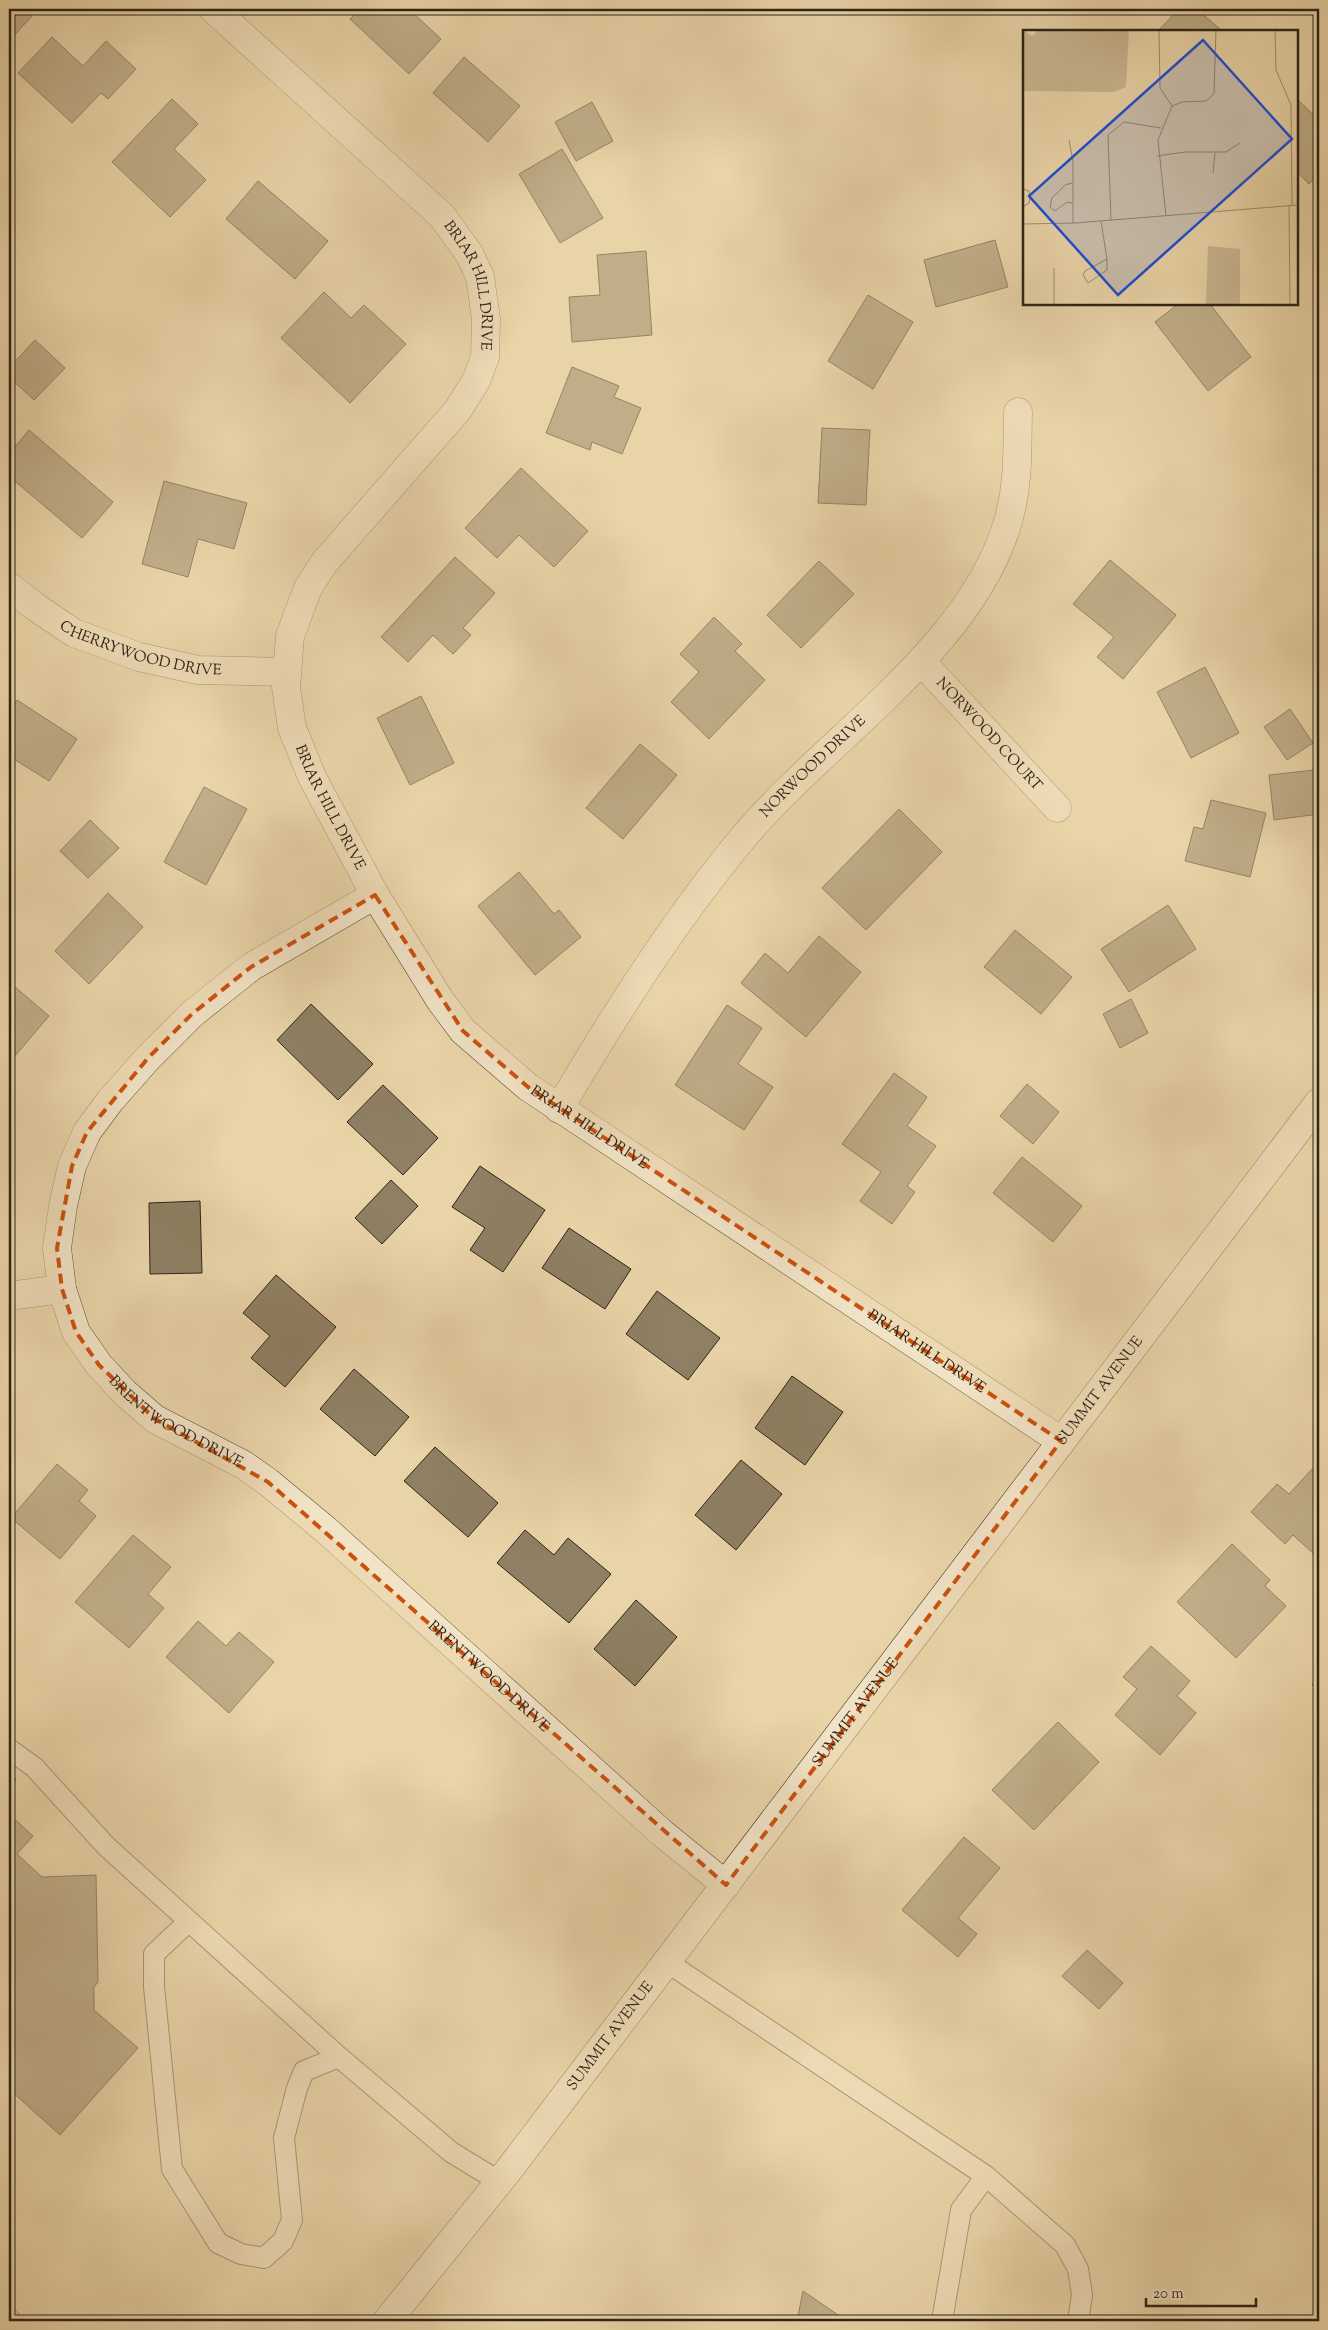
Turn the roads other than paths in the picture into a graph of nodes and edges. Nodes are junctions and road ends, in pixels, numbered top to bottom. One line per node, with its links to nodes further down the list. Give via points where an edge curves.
1 (213, 9): 5 (street, BRIAR HILL DRIVE, via 442,216 480,277 486,319 485,357 476,381 457,411 324,563 308,588 290,636)
2 (1018, 412): 4 (street, NORWOOD DRIVE, via 1018,474 1008,519 988,572 960,614)
3 (9, 586): 5 (street, CHERRYWOOD DRIVE, via 74,633 139,657 198,670)
4 (921, 661): 6 (street, NORWOOD COURT); 9 (street, NORWOOD DRIVE, via 796,780 738,844 709,880 605,1031)
5 (286, 672): 7 (street, BRIAR HILL DRIVE, via 292,728 312,777)
6 (1057, 808)
7 (375, 894): 9 (street, BRIAR HILL DRIVE, via 440,1000 463,1031); 10 (street, BRENTWOOD DRIVE, via 251,967 192,1014 110,1101 87,1132 72,1166 57,1248)
8 (1319, 1102): 12 (street, SUMMIT AVENUE)
9 (559, 1109): 12 (street, BRIAR HILL DRIVE)
10 (62, 1288): 11 (street); 14 (street, BRENTWOOD DRIVE, via 76,1332 125,1394 155,1419 244,1465 268,1482 326,1530 662,1833)
11 (9, 1296)
12 (1061, 1441): 14 (street, SUMMIT AVENUE)
13 (9, 1749): 15 (lane, via 34,1767 106,1846)
14 (726, 1885): 16 (street, SUMMIT AVENUE)
15 (188, 1922): 17 (lane); 17 (lane, via 154,1954 154,1987 172,2169 218,2243 241,2254 264,2258 283,2241 292,2220 284,2138 297,2088 304,2071)
16 (667, 1962): 18 (lane); 19 (street, SUMMIT AVENUE)
17 (339, 2057): 19 (lane, via 451,2152)
18 (986, 2176): 21 (lane, via 961,2210); 22 (lane, via 1065,2245 1078,2270 1082,2295)
19 (500, 2182): 20 (street, SUMMIT AVENUE)
20 (387, 2321)
21 (942, 2321)
22 (1078, 2321)

